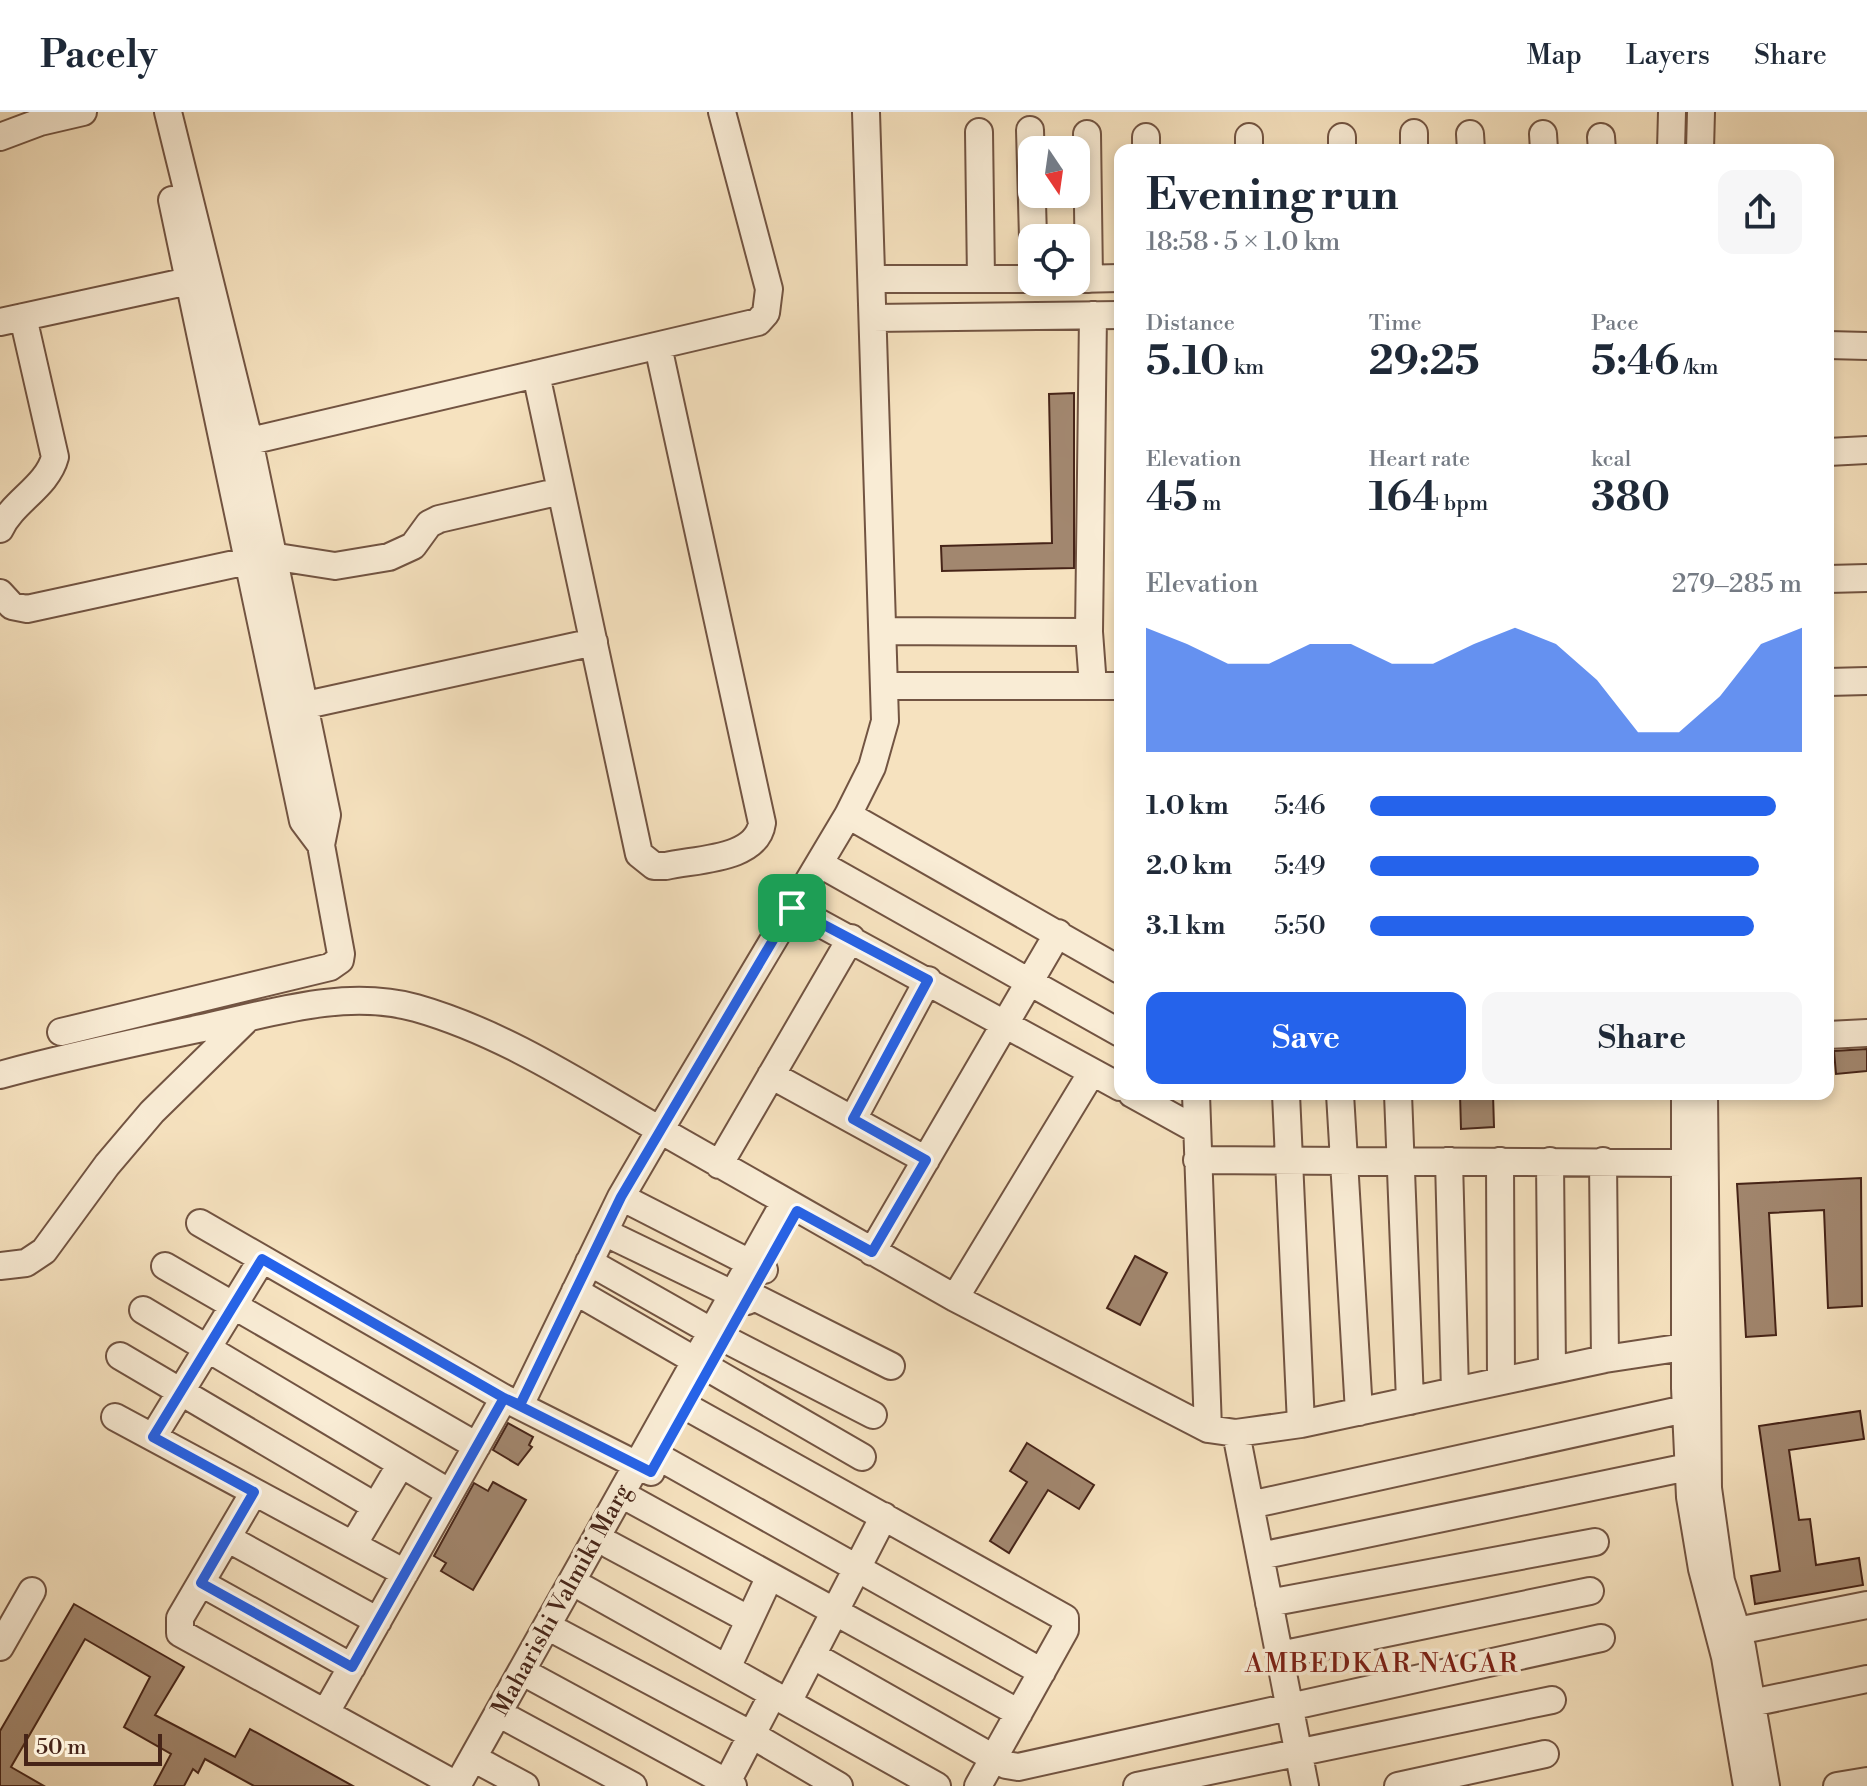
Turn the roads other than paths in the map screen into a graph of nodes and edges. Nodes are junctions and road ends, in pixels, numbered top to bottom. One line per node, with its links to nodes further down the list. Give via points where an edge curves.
1 (83, 112): 11 (street)
2 (153, 112): 21 (street)
3 (168, 112): 30 (street)
4 (722, 112): 27 (street, via 770,301 758,322 746,327)
5 (866, 112): 17 (street)
6 (1672, 112): 12 (street)
7 (1701, 112): 13 (street)
8 (1030, 130): 14 (street)
9 (979, 132): 18 (street)
10 (1087, 134): 15 (street)
11 (0, 137)
12 (1671, 144)
13 (1700, 144)
14 (1033, 224)
15 (1084, 224)
16 (1114, 278): 20 (street)
17 (872, 279): 18 (street); 24 (street)
18 (981, 279): 19 (street)
19 (1018, 279)
20 (1090, 279)
21 (189, 281): 25 (street); 30 (street)
22 (1093, 315): 23 (street); 24 (street); 40 (street)
23 (1114, 315)
24 (873, 318): 39 (street)
25 (11, 320): 34 (street, via 55,457 46,477 20,500)
26 (1834, 345): 28 (street)
27 (658, 346): 29 (street); 41 (street, via 762,823 754,843 666,866 654,866 639,854)
28 (1867, 346)
29 (536, 374): 30 (street); 33 (street)
30 (237, 443): 35 (street)
31 (1867, 450): 32 (street)
32 (1834, 452)
33 (561, 491): 35 (street, via 439,519 413,546 389,557 335,566); 41 (street)
34 (0, 529)
35 (260, 559): 38 (street, via 27,609 12,606); 47 (street)
36 (1867, 578): 37 (street)
37 (1834, 579)
38 (0, 593)
39 (884, 631): 40 (street); 44 (street)
40 (1089, 632): 45 (street)
41 (594, 642): 47 (street)
42 (1867, 681): 43 (street)
43 (1834, 682)
44 (886, 686): 45 (street); 48 (street, via 879,746)
45 (1093, 686): 46 (street)
46 (1114, 686)
47 (291, 709): 59 (street, via 327,815 321,845 340,960)
48 (848, 815): 49 (street); 51 (street)
49 (820, 864): 50 (street); 55 (street)
50 (792, 908): 52 (street); 74 (street)
51 (1058, 933): 53 (street); 55 (street)
52 (851, 938): 54 (street); 64 (street)
53 (1114, 966)
54 (928, 980): 57 (street); 73 (street)
55 (1029, 982): 57 (street); 58 (street)
56 (248, 1018): 63 (street); 74 (street, via 325,1001 414,1007 544,1063); 94 (street, via 152,1112 44,1251 26,1263)
57 (1005, 1023): 62 (street); 76 (street)
58 (1114, 1030)
59 (61, 1032)
60 (1867, 1033): 61 (street)
61 (1834, 1035)
62 (1092, 1072): 65 (street); 99 (street)
63 (0, 1075)
64 (771, 1075): 73 (street); 86 (street)
65 (1114, 1084)
66 (1143, 1100): 75 (street)
67 (1196, 1100): 75 (street)
68 (1286, 1100): 78 (street)
69 (1340, 1100): 79 (street)
70 (1398, 1100): 80 (street)
71 (1685, 1100): 85 (street)
72 (1704, 1100): 103 (street)
73 (853, 1119): 76 (street)
74 (660, 1130): 86 (street); 87 (street)
75 (1197, 1130): 77 (street)
76 (926, 1160): 91 (street)
77 (1197, 1160): 78 (street); 121 (street)
78 (1289, 1161): 79 (street); 120 (street)
79 (1343, 1161): 80 (street); 117 (street)
80 (1399, 1161): 81 (street); 114 (street)
81 (1449, 1161): 82 (street); 112 (street)
82 (1500, 1161): 83 (street); 110 (street)
83 (1550, 1161): 84 (street); 109 (street)
84 (1603, 1161): 85 (street); 106 (street)
85 (1685, 1163): 103 (street)
86 (719, 1165): 88 (street)
87 (621, 1197): 90 (street); 96 (street)
88 (790, 1207): 91 (street); 96 (street, Maharishi Valmiki Marg)
89 (200, 1223): 92 (street)
90 (604, 1232): 93 (street); 98 (street)
91 (872, 1252): 99 (street)
92 (262, 1259): 100 (street); 113 (street)
93 (589, 1262): 97 (street); 102 (street)
94 (0, 1266)
95 (165, 1266): 100 (street)
96 (757, 1266): 98 (street, Maharishi Valmiki Marg)
97 (575, 1291): 107 (street); 113 (street)
98 (743, 1297): 102 (street, Maharishi Valmiki Marg); 108 (street)
99 (955, 1298): 121 (street)
100 (233, 1305): 104 (street); 124 (street)
101 (143, 1310): 104 (street)
102 (719, 1336): 107 (street, Maharishi Valmiki Marg); 118 (street)
103 (1694, 1347): 106 (street); 116 (street); 152 (street, via 1721,1581)
104 (207, 1349): 111 (street); 126 (street)
105 (120, 1356): 111 (street)
106 (1605, 1359): 109 (street)
107 (702, 1366): 115 (street, Maharishi Valmiki Marg); 125 (street); 127 (street, Maharishi Valmiki Marg)
108 (891, 1366)
109 (1552, 1370): 110 (street)
110 (1501, 1381): 112 (street)
111 (181, 1391): 123 (street); 133 (street)
112 (1455, 1391): 114 (street)
113 (512, 1401): 124 (street); 127 (street)
114 (1410, 1401): 117 (street)
115 (687, 1407): 127 (street, Maharishi Valmiki Marg); 134 (street)
116 (1685, 1409): 128 (street); 132 (street)
117 (1359, 1412): 120 (street)
118 (873, 1415)
119 (115, 1417): 123 (street)
120 (1301, 1424): 122 (street)
121 (1208, 1429): 122 (street)
122 (1236, 1433): 132 (street)
123 (153, 1437): 129 (street)
124 (477, 1446): 130 (street)
125 (862, 1457)
126 (401, 1464): 130 (street); 133 (street)
127 (649, 1465): 131 (street, Maharishi Valmiki Marg); 140 (street); 177 (street, Maharishi Valmiki Marg)
128 (1688, 1467): 139 (street); 165 (street, via 1702,1569)
129 (254, 1492): 135 (street); 137 (street)
130 (450, 1493): 141 (street)
131 (634, 1501): 138 (street, Maharishi Valmiki Marg); 142 (street)
132 (1250, 1505): 139 (street)
133 (375, 1506): 137 (street)
134 (884, 1516): 140 (street); 160 (street, via 1065,1618 1065,1630)
135 (227, 1538): 143 (street); 151 (street)
136 (1595, 1542): 147 (street)
137 (353, 1545): 141 (street)
138 (610, 1545): 144 (street, Maharishi Valmiki Marg); 150 (street)
139 (1260, 1556): 147 (street)
140 (857, 1568): 149 (street); 160 (street)
141 (405, 1573): 151 (street)
142 (770, 1576): 149 (street); 150 (street)
143 (201, 1583): 158 (street); 167 (street, via 180,1618 180,1633)
144 (585, 1589): 153 (street, Maharishi Valmiki Marg); 159 (street)
145 (32, 1591): 155 (street)
146 (1590, 1591): 157 (street)
147 (1269, 1603): 157 (street)
148 (1867, 1605): 152 (street)
149 (835, 1612): 156 (street); 168 (street)
150 (748, 1619): 159 (street)
151 (378, 1621): 158 (street)
152 (1737, 1631): 165 (street)
153 (560, 1633): 161 (street, Maharishi Valmiki Marg); 170 (street)
154 (1601, 1638): 166 (street)
155 (0, 1647)
156 (812, 1655): 163 (street); 173 (street)
157 (1280, 1655): 166 (street)
158 (352, 1667): 167 (street)
159 (727, 1668): 163 (street)
160 (1042, 1672): 168 (street)
161 (534, 1678): 169 (street, Maharishi Valmiki Marg); 176 (street)
162 (1867, 1679): 165 (street)
163 (780, 1698): 170 (street); 181 (street)
164 (1552, 1700): 171 (street)
165 (1742, 1705): 186 (street); 187 (street)
166 (1290, 1707): 171 (street); 173 (street)
167 (326, 1712): 177 (street)
168 (1019, 1713): 173 (street)
169 (511, 1720): 174 (street, Maharishi Valmiki Marg); 179 (street)
170 (752, 1735): 176 (street); 180 (street)
171 (1299, 1752): 183 (street); 184 (street)
172 (1545, 1754): 185 (street)
173 (1003, 1770): 182 (street)
174 (480, 1775): 178 (street)
175 (1867, 1781): 188 (street)
176 (728, 1785)
177 (457, 1786)
178 (525, 1786)
179 (633, 1786)
180 (839, 1786)
181 (937, 1786)
182 (978, 1786)
183 (1137, 1786)
184 (1305, 1786)
185 (1398, 1786)
186 (1747, 1786)
187 (1766, 1786)
188 (1837, 1786)

